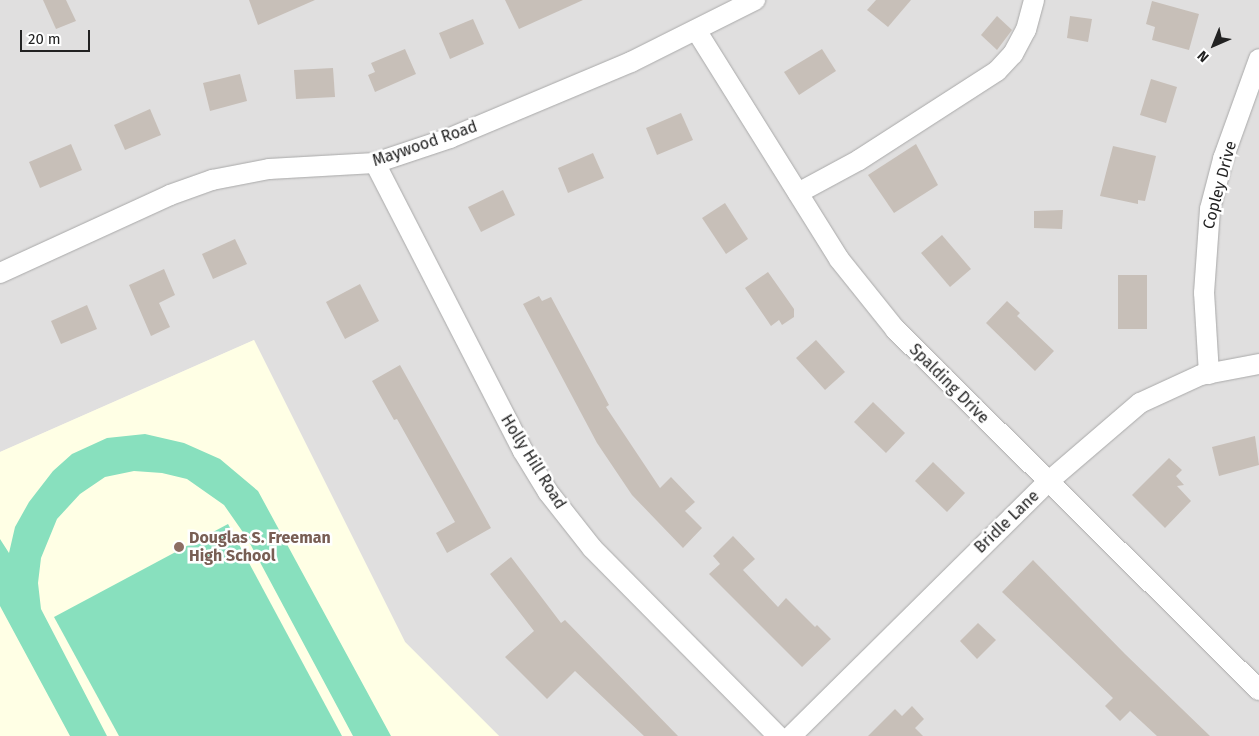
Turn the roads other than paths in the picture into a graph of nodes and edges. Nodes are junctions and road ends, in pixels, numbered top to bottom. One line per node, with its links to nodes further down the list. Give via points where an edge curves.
1 (755, 0): 3 (street, Maywood Road)
2 (1034, 0): 6 (street, via 1017,46 996,70 859,160)
3 (696, 30): 5 (street, Maywood Road, via 631,62 450,138); 6 (street, Spalding Drive)
4 (1259, 59): 9 (street, Copley Drive, via 1223,159 1210,209 1204,293)
5 (375, 163): 7 (street, Maywood Road, via 269,169 212,180 170,195); 12 (street, Holly Hill Road, via 523,451 548,492 592,548)
6 (798, 194): 10 (street, Spalding Drive, via 839,259 895,329)
7 (0, 273)
8 (1259, 364): 9 (street, Bridle Lane)
9 (1209, 374): 10 (street, Bridle Lane, via 1176,384 1140,403)
10 (1049, 481): 11 (street, Spalding Drive); 13 (street, Bridle Lane)
11 (1259, 690)
12 (778, 736)
13 (791, 736)

